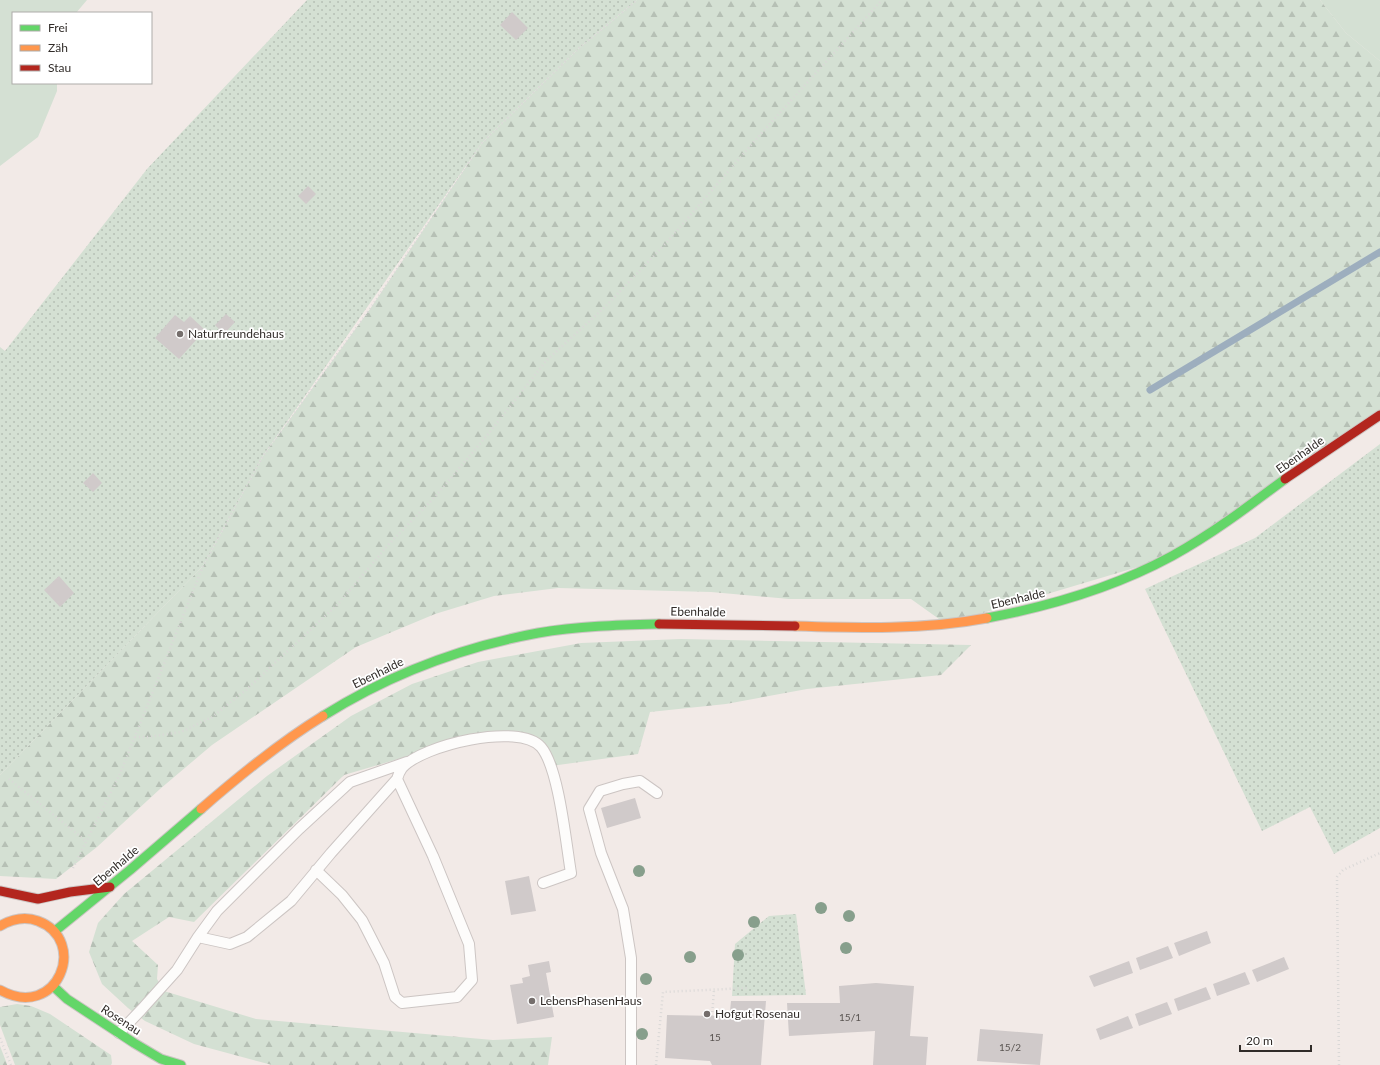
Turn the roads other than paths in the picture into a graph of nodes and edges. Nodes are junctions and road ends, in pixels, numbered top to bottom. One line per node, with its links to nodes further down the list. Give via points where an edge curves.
1 (1380, 415): 7 (street, Ebenhalde, via 1211,532 1168,558 1094,590 1038,608 979,620 905,627 642,623 592,627 511,638 419,667 392,678 333,710 267,754)
2 (411, 760): 3 (lane, via 402,768); 6 (lane, via 456,742 477,738 517,737 530,739 540,746 546,755 556,786 570,873); 11 (lane, via 350,782 217,910)
3 (397, 779): 5 (lane); 5 (lane, via 433,856 469,944 472,980 457,997 402,1002 395,997 384,963 362,920 342,895)
4 (657, 793): 18 (lane, via 640,781 623,784 600,791 590,809 601,853 623,908 631,958)
5 (316, 870): 11 (lane, via 290,901 247,937 230,944)
6 (543, 884)
7 (110, 887): 8 (street, via 38,899); 10 (street, Ebenhalde)
8 (0, 891)
9 (0, 926): 10 (street, via 17,918 30,919 42,922)
10 (55, 931): 12 (street, via 64,955 62,969)
11 (198, 937): 14 (lane, via 177,970)
12 (53, 986): 13 (street, via 34,997 20,998); 14 (street, Rosenau, via 67,999)
13 (0, 990)
14 (119, 1033): 15 (street, Rosenau)
15 (161, 1059): 16 (lane); 17 (street, Rosenau)
16 (149, 1065)
17 (181, 1065)
18 (631, 1065)

